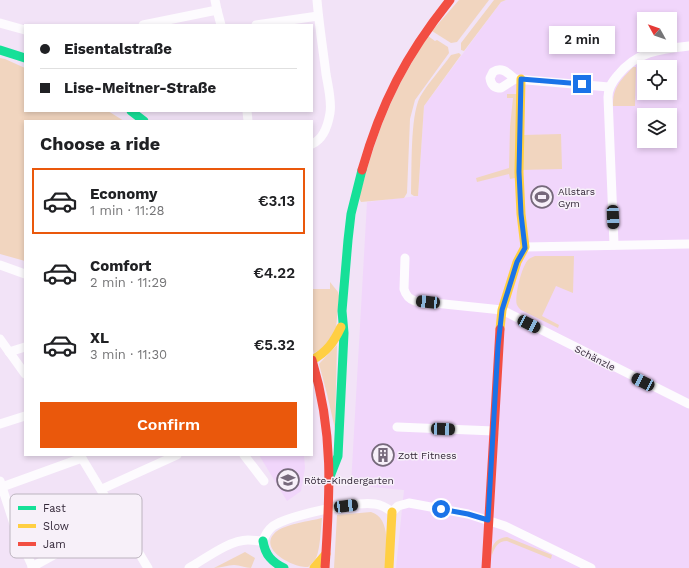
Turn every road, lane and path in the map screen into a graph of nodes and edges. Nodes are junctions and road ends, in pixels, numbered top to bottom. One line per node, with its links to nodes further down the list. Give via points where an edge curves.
1 (215, 0): 4 (street)
2 (317, 0): 5 (street)
3 (450, 0): 26 (main road, via 426,30 403,67 368,149 352,206)
4 (217, 10): 7 (street); 8 (street)
5 (318, 16): 9 (street); 18 (street, via 330,112 325,130 318,141)
6 (0, 23): 10 (street)
7 (148, 24)
8 (221, 24)
9 (263, 24)
10 (24, 30)
11 (689, 46): 15 (street, via 657,50 636,58 623,68)
12 (0, 50): 13 (main road)
13 (24, 58)
14 (518, 79): 15 (street); 21 (main road, via 521,214)
15 (609, 87): 20 (street)
16 (132, 112): 17 (main road)
17 (143, 120)
18 (313, 144)
19 (689, 244): 20 (street)
20 (614, 245): 21 (street)
21 (525, 248): 25 (main road, via 517,262)
22 (405, 258): 25 (street, via 404,289 411,300)
23 (0, 265): 24 (street)
24 (24, 274)
25 (502, 310): 33 (street, Schänzle); 37 (main road)
26 (342, 326): 30 (main road, via 329,349); 41 (main road, via 344,333 338,456)
27 (0, 339): 29 (street)
28 (24, 347): 29 (street)
29 (5, 351): 32 (street)
30 (313, 359)
31 (313, 364): 41 (main road, via 325,414)
32 (24, 373)
33 (689, 404)
34 (24, 416): 35 (street)
35 (0, 424)
36 (397, 427): 37 (street)
37 (494, 431): 48 (main road)
38 (81, 456): 43 (street); 44 (street)
39 (175, 456): 44 (street)
40 (245, 456): 42 (street)
41 (329, 479): 50 (main road)
42 (264, 481)
43 (1, 484): 46 (street)
44 (102, 489): 45 (street)
45 (105, 494)
46 (10, 512)
47 (392, 512): 48 (street, via 398,506 409,503); 49 (street, via 374,504 306,514 279,522 266,533); 59 (main road)
48 (488, 520): 60 (main road); 61 (street)
49 (263, 541): 55 (street, via 247,540 227,546); 56 (main road, via 267,556)
50 (326, 554): 57 (main road); 58 (main road)
51 (48, 558): 53 (street)
52 (142, 558): 54 (street)
53 (32, 567)
54 (148, 568)
55 (189, 568)
56 (284, 568)
57 (314, 568)
58 (325, 568)
59 (389, 568)
60 (486, 568)
61 (591, 568)

